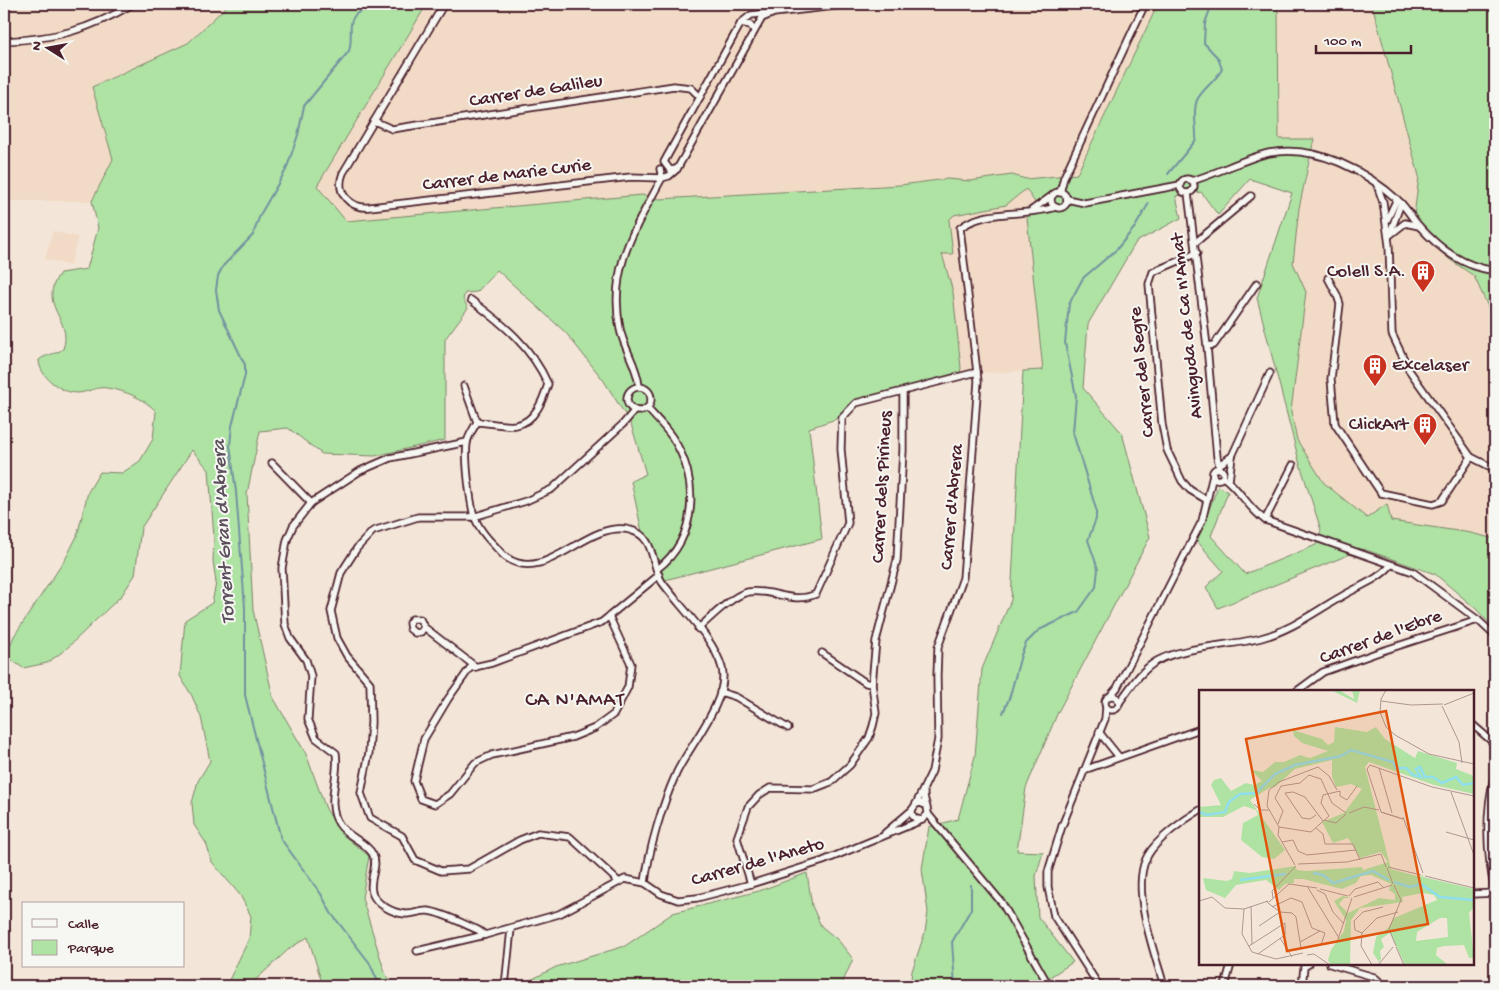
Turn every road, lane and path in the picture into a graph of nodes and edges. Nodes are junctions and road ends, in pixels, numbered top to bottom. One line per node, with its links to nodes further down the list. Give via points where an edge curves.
1 (133, 4): 8 (street, via 104,21 76,31 41,40)
2 (444, 4): 10 (street)
3 (853, 4): 5 (street)
4 (1145, 4): 19 (street, via 1064,177)
5 (774, 14): 6 (street, via 751,15); 7 (street, via 762,18)
6 (741, 24): 7 (street, via 750,25); 9 (street)
7 (754, 30): 13 (street)
8 (4, 41)
9 (700, 97): 10 (street, Carrer de Galileu, via 691,88 674,86 392,129); 11 (street)
10 (374, 121): 14 (street, Carrer de Marie Curie, via 340,182 347,201 358,207)
11 (664, 162): 12 (street); 13 (street, via 670,170)
12 (660, 169): 14 (street, Carrer de Marie Curie); 15 (street)
13 (677, 169): 15 (street)
14 (647, 176): 15 (street, Carrer de Marie Curie)
15 (662, 178): 40 (street, via 630,235 617,293 620,328 638,373)
16 (1192, 184): 17 (street, via 1270,153 1298,152 1329,158 1354,168); 18 (street, via 1185,180); 20 (street)
17 (1377, 185): 24 (street); 27 (street)
18 (1181, 187): 20 (street); 23 (street, via 1085,203)
19 (1060, 193): 21 (street); 23 (street)
20 (1188, 193): 30 (street, Avinguda de Ca n'Amat)
21 (1053, 195): 25 (street, via 1052,202); 26 (street)
22 (1251, 196): 30 (street)
23 (1066, 201): 25 (street, via 1063,207)
24 (1399, 201): 27 (street); 28 (street); 29 (street)
25 (1056, 207): 26 (street)
26 (1030, 211): 37 (street, Carrer d'Abrera, via 969,221 960,228)
27 (1386, 222): 29 (street)
28 (1419, 226): 29 (street, via 1405,224); 32 (street, via 1459,261)
29 (1388, 238): 47 (street, via 1392,334 1409,370)
30 (1196, 242): 31 (street, Avinguda de Ca n'Amat)
31 (1197, 253): 36 (street, Avinguda de Ca n'Amat); 53 (street, Carrer del Segre, via 1154,272 1149,284 1166,450 1190,490)
32 (1495, 271)
33 (1328, 278): 47 (street, via 1340,304 1331,379 1335,424 1381,493 1433,504 1442,501)
34 (1257, 283): 36 (street, via 1214,345)
35 (471, 300): 44 (street, via 532,353 548,384 540,406 532,416 516,425)
36 (1207, 346): 51 (street, Avinguda de Ca n'Amat)
37 (977, 372): 41 (street); 83 (street, Carrer d'Abrera, via 963,578 938,647 938,739 932,771)
38 (1270, 373): 46 (street)
39 (464, 386): 44 (street)
40 (639, 386): 42 (street, via 651,394); 43 (street, via 627,397)
41 (903, 393): 62 (street, via 856,403 842,418 840,449 848,523 816,594 804,600 747,592); 66 (street, Carrer dels Pirineus, via 897,560 876,641)
42 (647, 408): 43 (street); 58 (street, via 678,447 690,486 690,508 684,535)
43 (635, 410): 55 (street, via 552,489)
44 (476, 422): 45 (street)
45 (467, 442): 54 (street, via 390,458 360,471); 55 (street)
46 (1232, 456): 51 (street); 52 (street)
47 (1471, 457): 50 (street)
48 (272, 463): 54 (street)
49 (1293, 466): 56 (street)
50 (1495, 469)
51 (1218, 472): 52 (street); 53 (street)
52 (1229, 481): 56 (street, via 1254,513)
53 (1207, 500): 67 (street, via 1202,521 1183,561)
54 (311, 503): 97 (street, via 293,526 287,540 282,568 285,624 290,638 306,660 311,676 308,719 316,738 336,753 334,810 339,824 372,851 376,860 372,893 380,903 406,915 427,911)
55 (473, 517): 58 (street, via 488,539 508,559 536,564 554,558 594,533 615,528 632,530 642,536 652,549); 91 (street, via 418,517 373,531 341,573 331,611 337,638 347,656 370,683 371,730 361,793 370,818 402,836 415,860 441,871 469,869 538,833 570,837)
56 (1264, 520): 57 (street, via 1338,544)
57 (1390, 566): 60 (street, via 1413,572); 71 (street, via 1376,578 1293,627 1261,638 1178,653 1157,661)
58 (658, 572): 59 (street); 62 (street)
59 (609, 616): 65 (street, via 602,622); 65 (street, via 631,664 628,687 614,714 595,728 573,737 492,755 475,763 450,794 435,804 421,799 414,781 424,739 470,668)
60 (1478, 620): 63 (street); 68 (street, Carrer de l'Ebre, via 1324,672)
61 (424, 627): 65 (street)
62 (698, 628): 69 (street, via 714,649 722,669)
63 (1495, 636)
64 (822, 653): 66 (street)
65 (476, 667)
66 (872, 684): 93 (street, Carrer dels Pirineus, via 876,713 874,726 850,765 831,782 814,789 770,788 748,807 737,838)
67 (1117, 688): 70 (street); 71 (street)
68 (1298, 690)
69 (720, 692): 76 (street); 92 (street, via 676,773)
70 (1111, 696): 71 (street); 72 (street, via 1105,700)
71 (1118, 701): 73 (street)
72 (1106, 707): 73 (street); 74 (street)
73 (1113, 710): 74 (street)
74 (1105, 719): 78 (street)
75 (1474, 726): 79 (street)
76 (788, 728)
77 (1199, 728): 80 (street)
78 (1099, 732): 80 (street); 81 (street)
79 (1495, 744)
80 (1118, 757): 81 (street)
81 (1084, 770): 104 (street, via 1051,859 1048,887 1054,916)
82 (1495, 774): 94 (street, via 1489,864)
83 (925, 784): 84 (street, Carrer d'Abrera); 85 (street, Carrer d'Abrera, via 923,799)
84 (916, 804): 85 (street); 86 (street)
85 (926, 806): 88 (street)
86 (912, 810): 89 (street, via 914,818); 90 (street, Carrer de l'Aneto)
87 (1199, 811): 105 (street, via 1181,821 1148,854 1142,871 1145,910)
88 (928, 814): 89 (street); 103 (street, via 1002,903)
89 (922, 820): 90 (street, Carrer de l'Aneto)
90 (880, 837): 93 (street, Carrer de l'Aneto, via 823,861)
91 (619, 882): 92 (street, via 625,879); 96 (street, via 559,914)
92 (645, 883): 93 (street, Carrer de l'Aneto, via 678,900)
93 (751, 884)
94 (1495, 891): 95 (street)
95 (1474, 894)
96 (511, 929): 97 (street); 102 (street)
97 (485, 935): 98 (street)
98 (417, 951)
99 (1231, 965): 106 (street)
100 (1307, 965): 107 (street, via 1304,967)
101 (1333, 965): 108 (street, via 1374,977)
102 (505, 986)
103 (1049, 986)
104 (1099, 986)
105 (1164, 986)
106 (1225, 986)
107 (1302, 986)
108 (1385, 986)

